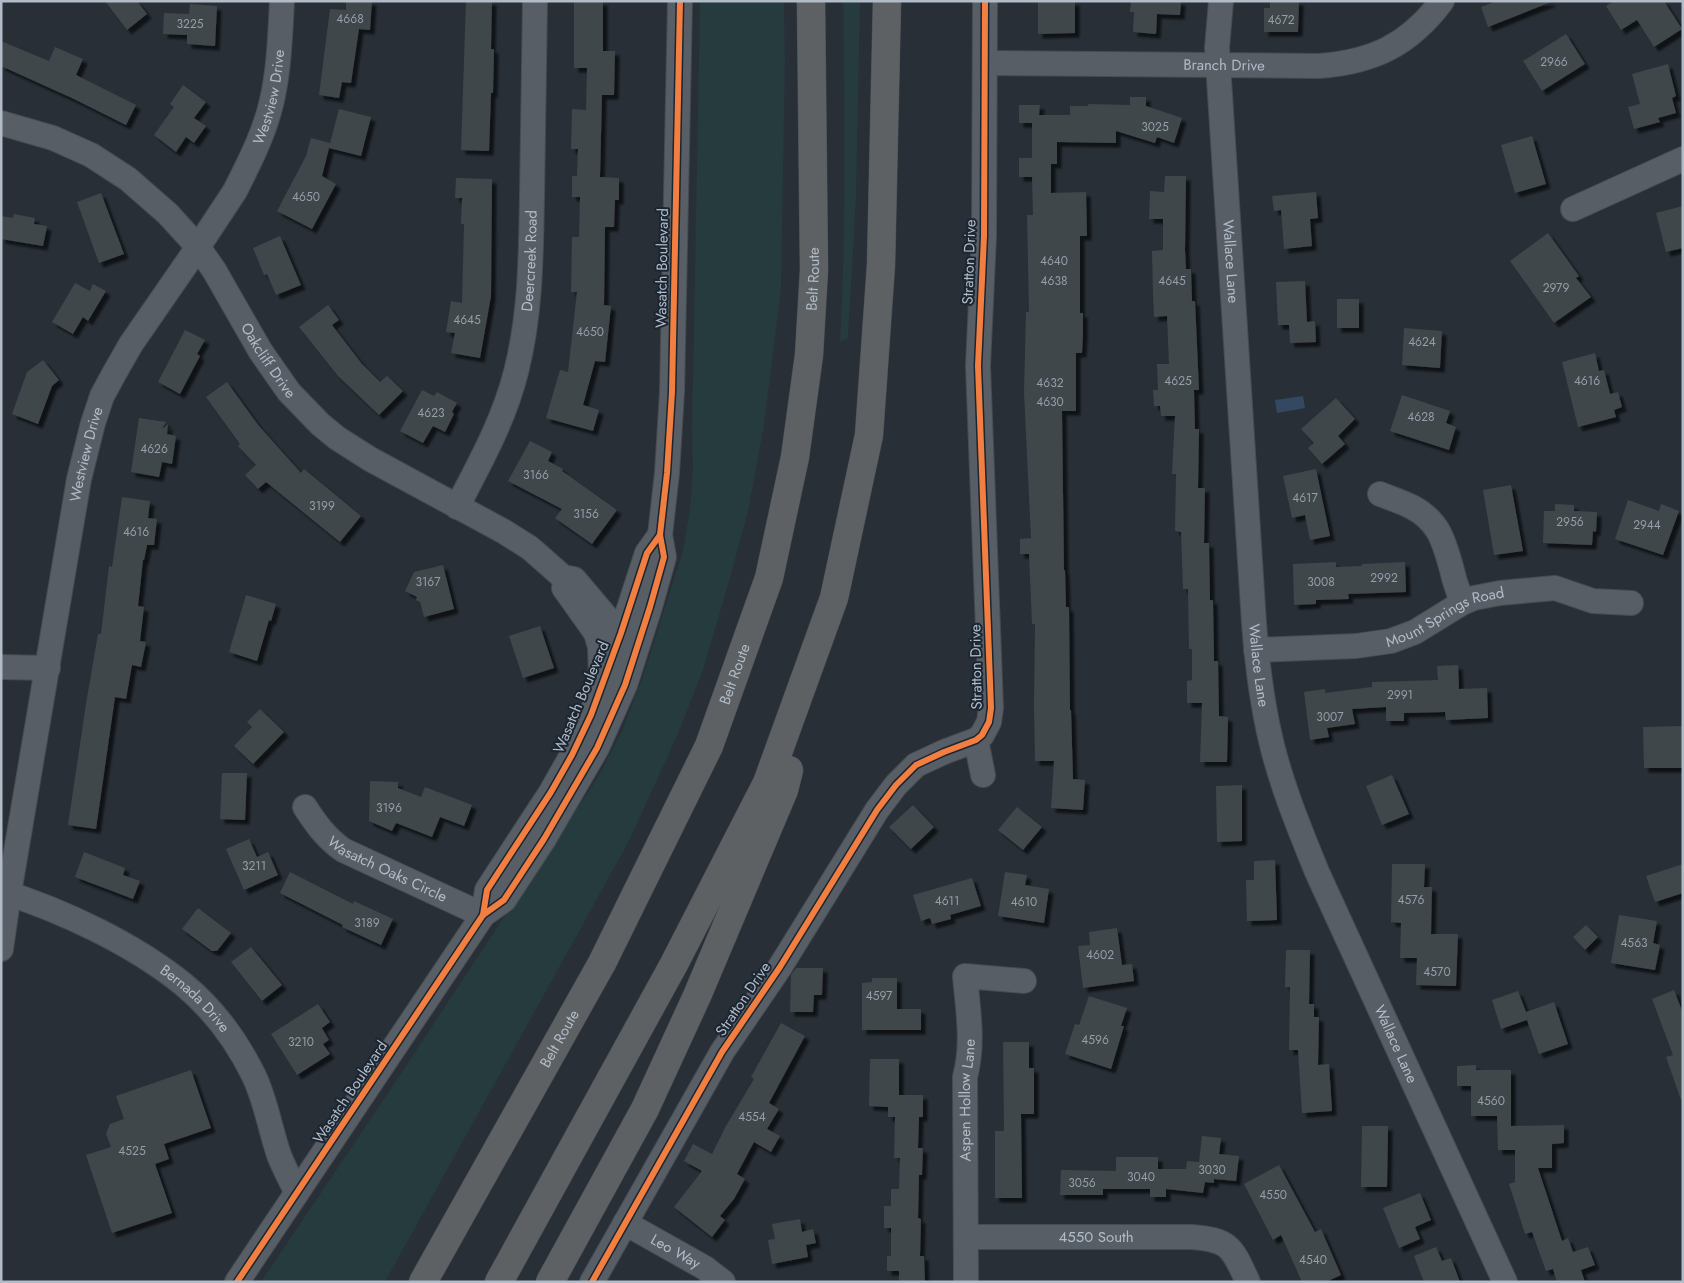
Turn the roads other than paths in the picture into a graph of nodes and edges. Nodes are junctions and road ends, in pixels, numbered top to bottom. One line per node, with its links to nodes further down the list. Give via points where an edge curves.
1 (282, 1): 14 (street, Westview Drive, via 274,88 263,129 235,191)
2 (535, 1): 16 (street, Deercreek Road, via 526,325 516,373 502,416)
3 (680, 1): 21 (street, Wasatch Boulevard, via 672,392 667,473 660,535 647,553)
4 (811, 1): 37 (highway, Belt Route, via 814,270 809,355 795,457 769,578 710,746 602,963)
5 (887, 1): 18 (highway, via 880,265 869,435)
6 (985, 1): 9 (street, Stratton Drive)
7 (1221, 1): 10 (street, Wallace Lane)
8 (1442, 1): 10 (street, Branch Drive, via 1404,40 1352,62 1319,66)
9 (985, 63): 10 (street, Branch Drive); 26 (street, Stratton Drive, via 984,236 978,366 991,708 987,729)
10 (1218, 64): 22 (street, Wallace Lane)
11 (1, 123): 14 (street, Oakcliff Drive, via 66,143 109,166 155,202)
12 (1683, 159): 13 (street)
13 (1573, 209)
14 (198, 247): 16 (street, Oakcliff Drive, via 274,373 304,409 353,449); 24 (street, Westview Drive, via 127,351 102,396 79,479)
15 (1380, 494): 19 (street, via 1412,507 1438,531)
16 (457, 507): 17 (street, Oakcliff Drive, via 530,548)
17 (563, 577): 21 (street, Oakcliff Drive, via 574,579); 25 (street, Oakcliff Drive, via 563,587 596,633 600,648)
18 (834, 598): 38 (highway, via 767,783 674,964); 39 (highway, via 784,790 644,1109)
19 (1462, 602): 20 (street, Mount Springs Road, via 1487,595 1548,588 1562,589 1592,600); 22 (street, Mount Springs Road, via 1415,632 1391,641)
20 (1631, 603)
21 (628, 642): 25 (street, Wasatch Boulevard); 30 (street, Wasatch Boulevard, via 625,685 597,748 504,900)
22 (1256, 650): 44 (street, Wallace Lane, via 1272,742 1303,837)
23 (1, 667): 24 (street)
24 (48, 668): 29 (street, Westview Drive)
25 (601, 688): 30 (street, Wasatch Boulevard, via 576,747 487,890)
26 (976, 740): 27 (street); 34 (street, Stratton Drive, via 916,766 896,784 877,810 780,967 722,1052)
27 (983, 775)
28 (305, 807): 30 (street, Wasatch Oaks Circle, via 320,831 343,850)
29 (5, 892): 31 (street, Westview Drive); 33 (street, Bernada Drive, via 116,941 165,970 212,1012 254,1077 279,1154)
30 (483, 915): 33 (street, Wasatch Boulevard)
31 (1, 949)
32 (1024, 981): 35 (street, Aspen Hollow Lane, via 965,976 971,1034 965,1077)
33 (297, 1193): 36 (street, Wasatch Boulevard)
34 (626, 1224): 40 (street, Stratton Drive); 41 (street, Leo Way)
35 (966, 1237): 42 (street, Aspen Hollow Lane); 43 (street, 4550 South, via 1212,1239 1224,1243 1233,1252)
36 (237, 1282)
37 (423, 1282)
38 (499, 1282)
39 (550, 1282)
40 (592, 1282)
41 (723, 1282)
42 (966, 1282)
43 (1248, 1282)
44 (1505, 1282)

